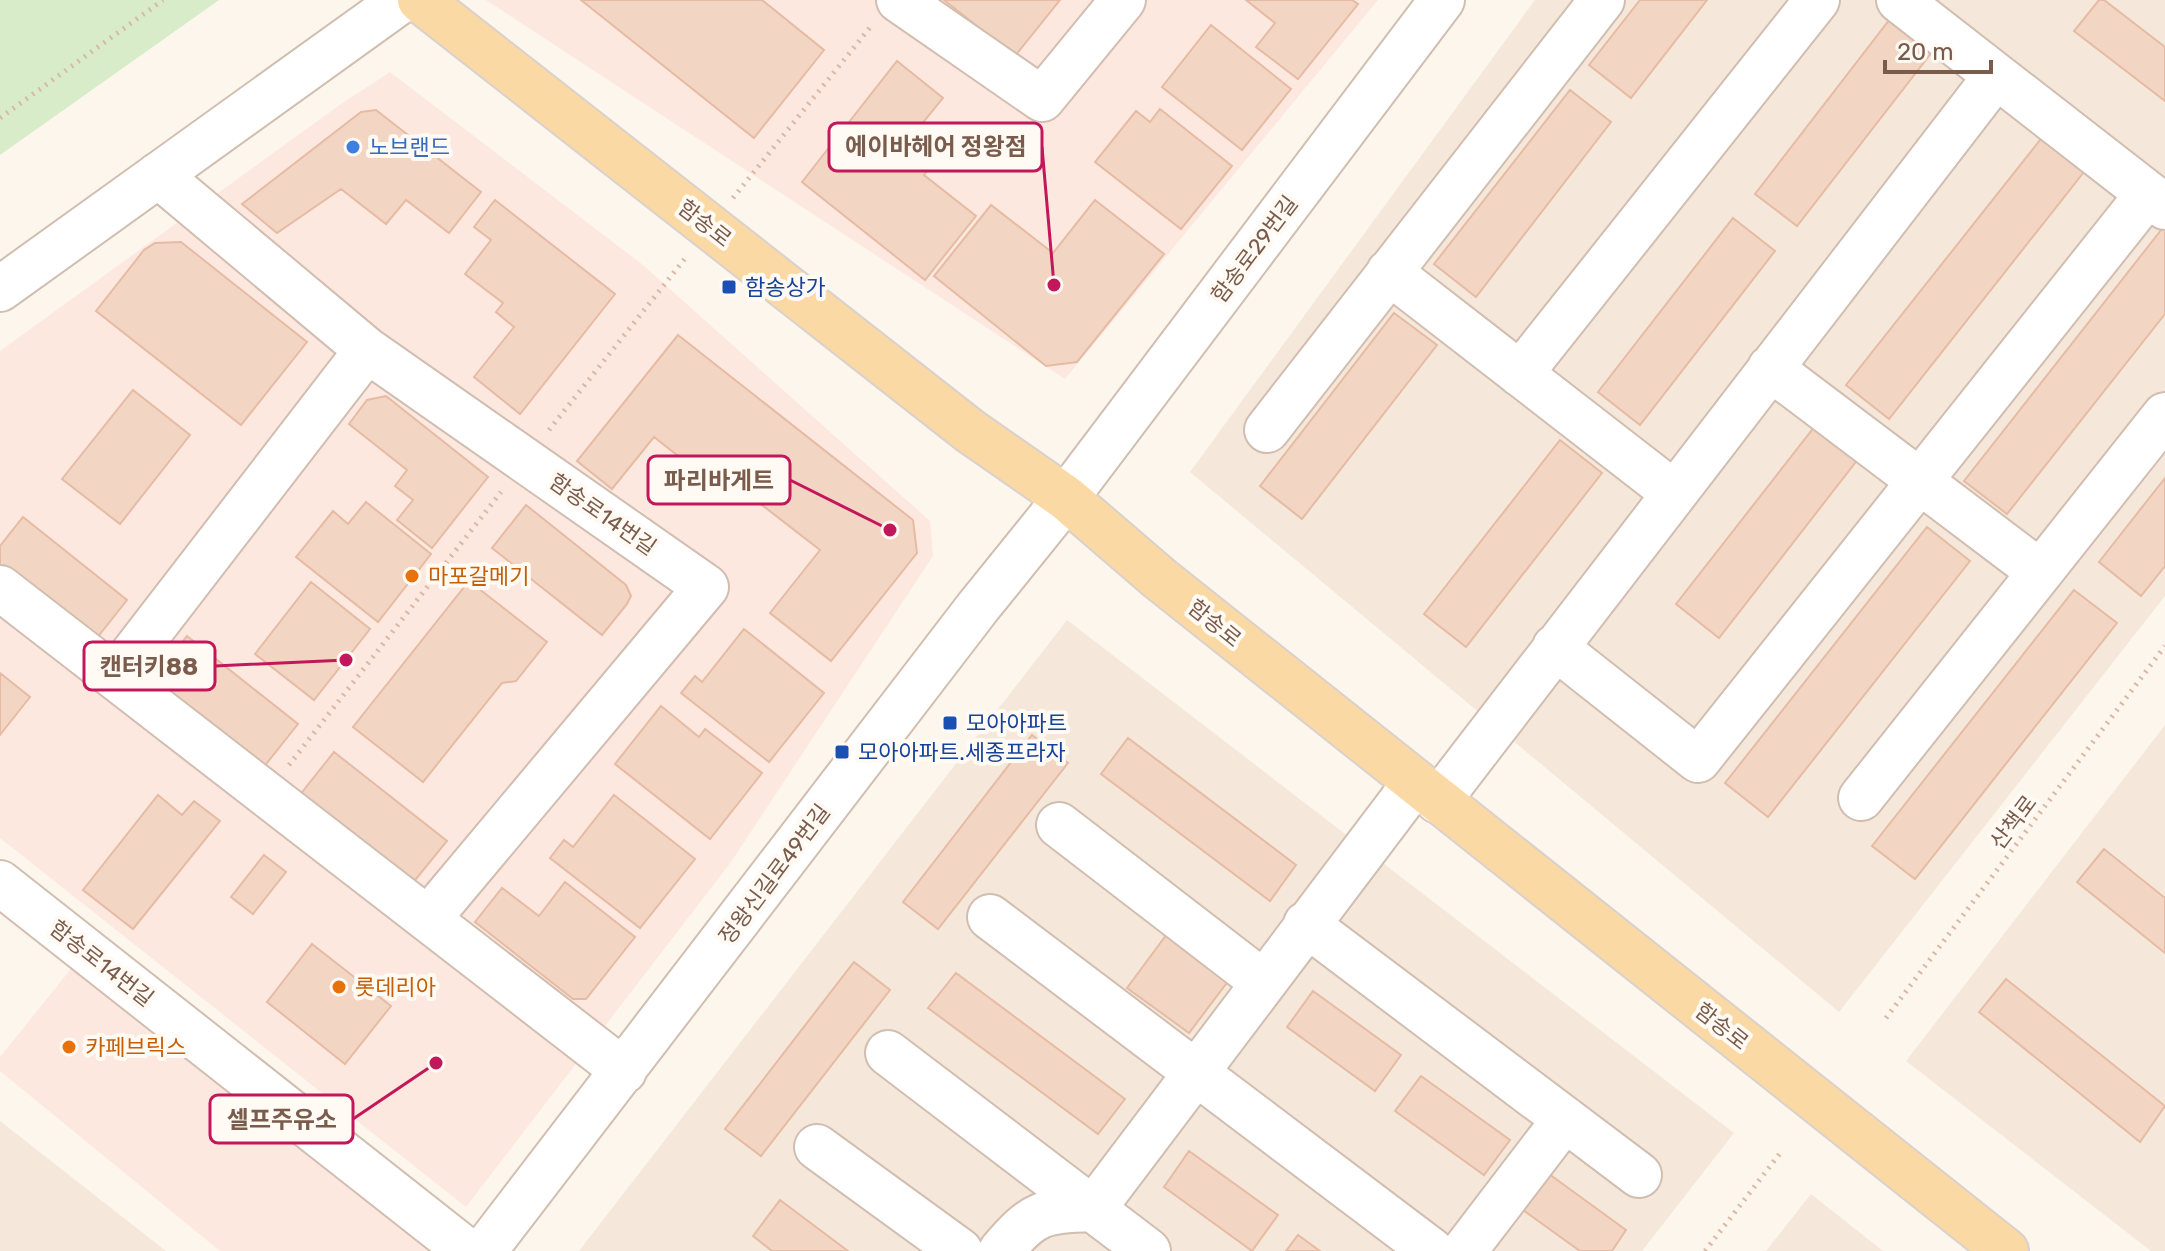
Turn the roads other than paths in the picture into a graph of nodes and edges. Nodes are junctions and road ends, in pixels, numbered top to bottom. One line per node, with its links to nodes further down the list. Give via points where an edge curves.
1 (402, 0): 10 (street)
2 (420, 0): 21 (main road, 함송로, via 970,431)
3 (1123, 0): 8 (street, via 1042,99)
4 (1442, 0): 21 (street, 함송로29번길)
5 (1602, 0): 12 (street)
6 (1817, 0): 16 (street)
7 (1899, 0): 9 (street)
8 (886, 12)
9 (1996, 76): 11 (street); 15 (street)
10 (158, 175): 13 (street); 14 (street, 함송로14번길)
11 (2156, 200): 19 (street)
12 (1389, 272): 16 (street); 18 (street)
13 (0, 289)
14 (367, 350): 25 (street); 31 (street, 함송로14번길, via 706,587)
15 (1770, 368): 19 (street); 20 (street)
16 (1520, 374): 20 (street)
17 (2165, 415): 22 (street)
18 (1267, 430)
19 (1919, 481): 22 (street); 24 (street, via 1698,760)
20 (1674, 493): 24 (street)
21 (1066, 498): 26 (main road, 함송로); 35 (street, 정왕신길로49번길)
22 (2040, 572): 27 (street)
23 (0, 588): 25 (street)
24 (1555, 647): 26 (street)
25 (115, 677): 31 (street)
26 (1426, 792): 32 (street); 48 (main road, 함송로)
27 (1861, 798)
28 (1059, 825): 33 (street)
29 (0, 883): 41 (street, 함송로14번길)
30 (990, 917): 36 (street)
31 (428, 919): 35 (street)
32 (1306, 924): 33 (street); 37 (street)
33 (1263, 982): 36 (street)
34 (888, 1053): 40 (street)
35 (624, 1071): 42 (street, 정왕신길로49번길)
36 (1195, 1072): 40 (street); 46 (street)
37 (1565, 1119): 39 (street); 47 (street)
38 (817, 1147): 43 (street)
39 (1639, 1175)
40 (1093, 1209): 44 (street, via 1051,1211 1023,1225); 45 (street)
41 (467, 1251)
42 (484, 1251)
43 (960, 1251)
44 (1001, 1251)
45 (1148, 1251)
46 (1432, 1251)
47 (1464, 1251)
48 (2006, 1251)

